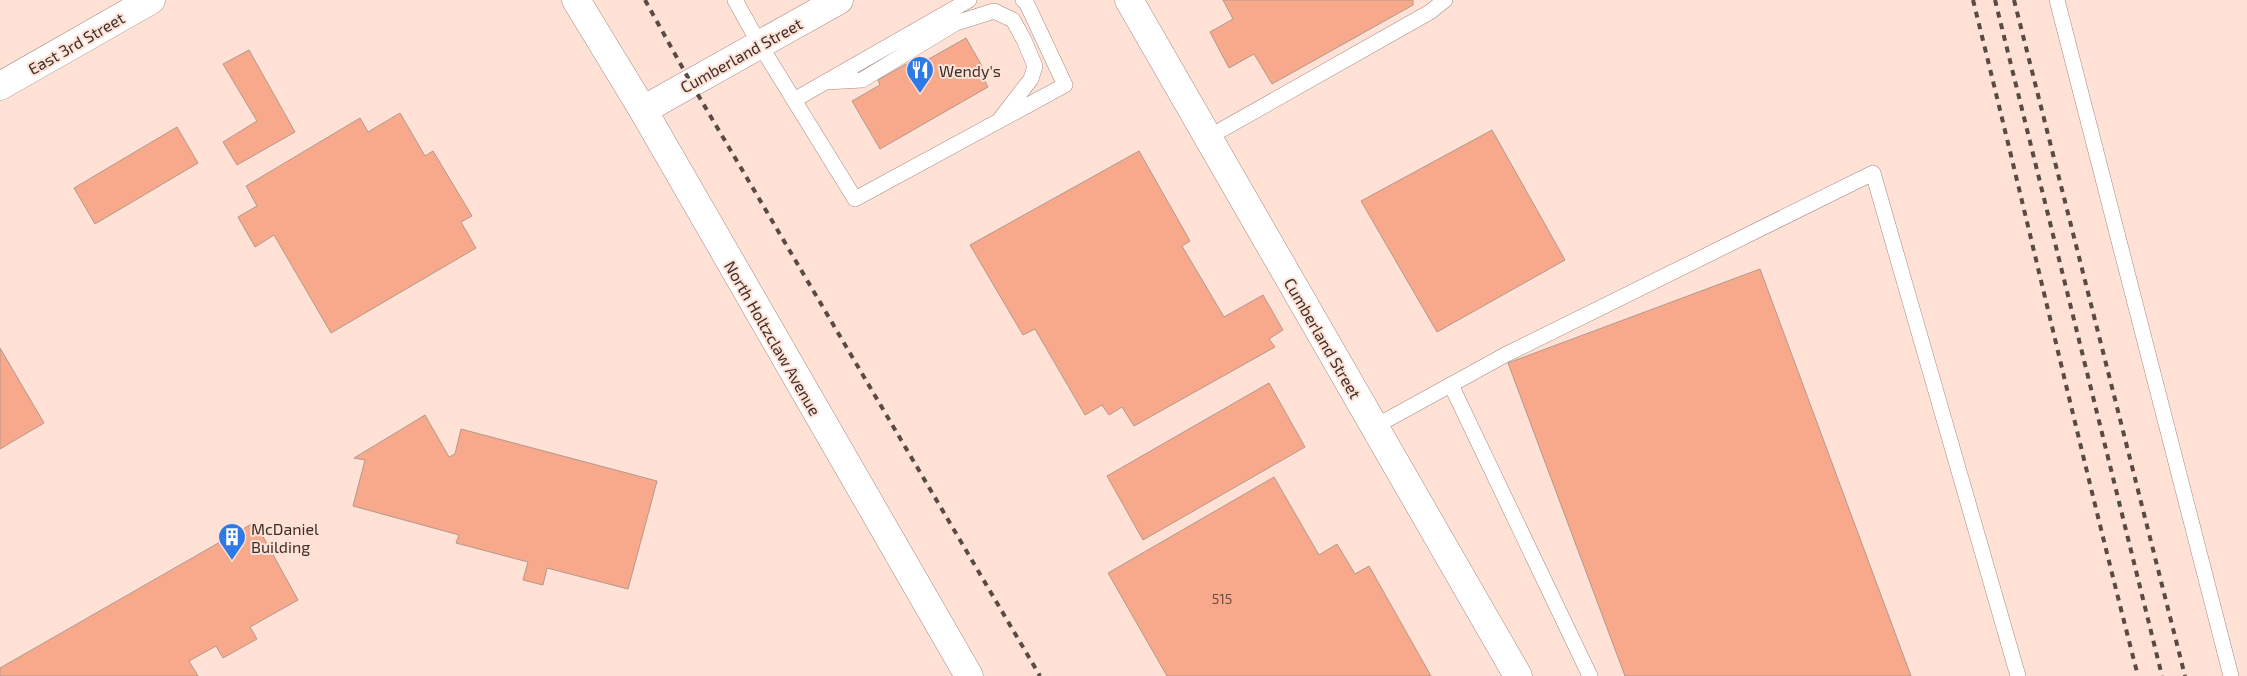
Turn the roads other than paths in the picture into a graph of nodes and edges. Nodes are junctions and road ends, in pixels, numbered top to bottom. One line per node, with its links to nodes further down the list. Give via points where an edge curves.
1 (152, 0): 12 (street, East 3rd Street)
2 (576, 0): 14 (street, North Holtzclaw Avenue)
3 (736, 0): 10 (lane)
4 (839, 0): 10 (street, Cumberland Street)
5 (969, 0): 11 (lane)
6 (1023, 0): 15 (lane, via 1065,84)
7 (1129, 0): 16 (street, Cumberland Street)
8 (1445, 0): 16 (lane, via 1430,12)
9 (2057, 0): 23 (lane)
10 (760, 45): 13 (lane); 14 (street, Cumberland Street)
11 (825, 82): 13 (lane); 15 (lane, via 862,80 956,23 994,11 1013,20 1035,66 1031,79)
12 (0, 86)
13 (794, 100): 15 (lane, via 855,199)
14 (643, 110): 19 (street, North Holtzclaw Avenue)
15 (997, 123)
16 (1207, 138): 18 (street, Cumberland Street)
17 (1451, 385): 18 (lane); 21 (lane); 22 (lane, via 1505,355 1873,173)
18 (1374, 427): 20 (street, Cumberland Street)
19 (969, 676)
20 (1518, 676)
21 (1590, 676)
22 (2018, 676)
23 (2231, 676)

